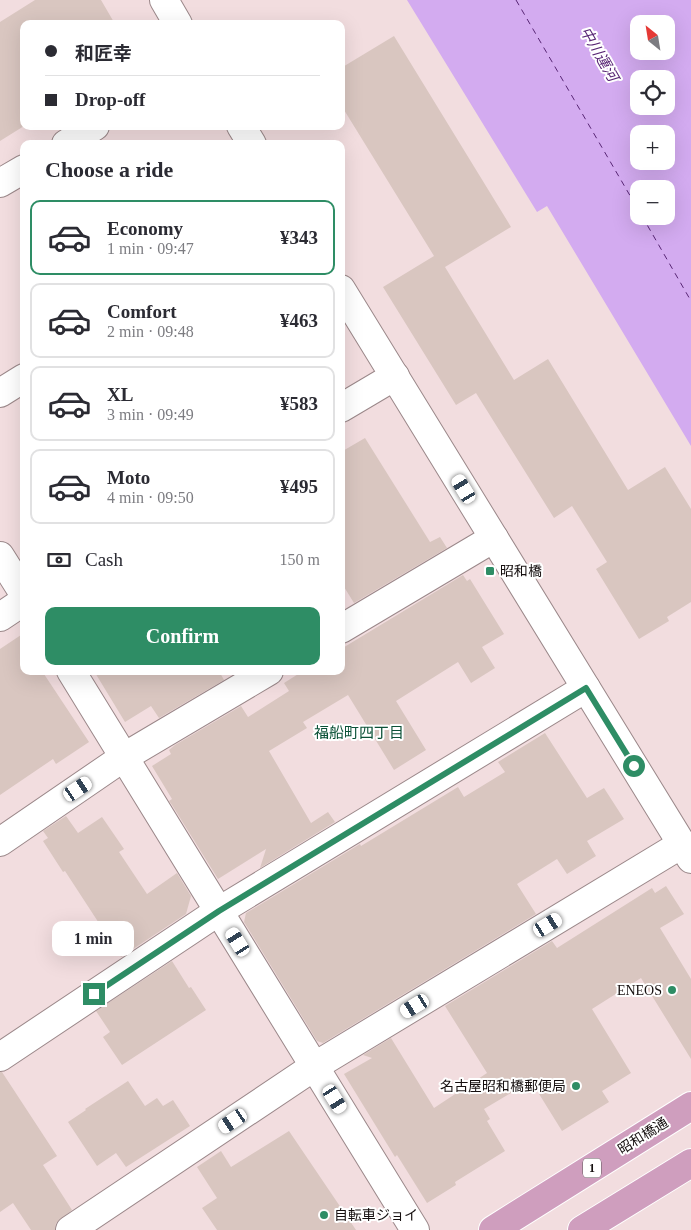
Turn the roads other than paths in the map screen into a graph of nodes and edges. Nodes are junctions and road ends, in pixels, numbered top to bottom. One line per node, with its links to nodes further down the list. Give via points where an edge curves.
1 (164, 0): 2 (street)
2 (176, 20)
3 (89, 130): 4 (street)
4 (72, 140)
5 (20, 172): 6 (street)
6 (0, 184)
7 (345, 295): 8 (street)
8 (395, 376): 11 (street); 12 (street)
9 (20, 380): 10 (street)
10 (0, 393)
11 (345, 406)
12 (494, 538): 17 (street); 20 (street)
13 (0, 556): 14 (street)
14 (20, 588)
15 (20, 604): 16 (street)
16 (0, 617)
17 (345, 626)
18 (73, 675): 21 (street)
19 (262, 675): 21 (street)
20 (586, 688): 23 (street); 24 (street)
21 (124, 757): 22 (street); 24 (street)
22 (0, 842)
23 (687, 851): 26 (street)
24 (219, 911): 25 (street); 26 (street)
25 (0, 1057)
26 (314, 1066): 29 (street); 30 (street)
27 (691, 1106): 31 (highway, 昭和橋通 / 1)
28 (691, 1163): 32 (highway)
29 (70, 1230)
30 (416, 1230)
31 (493, 1230)
32 (582, 1230)

